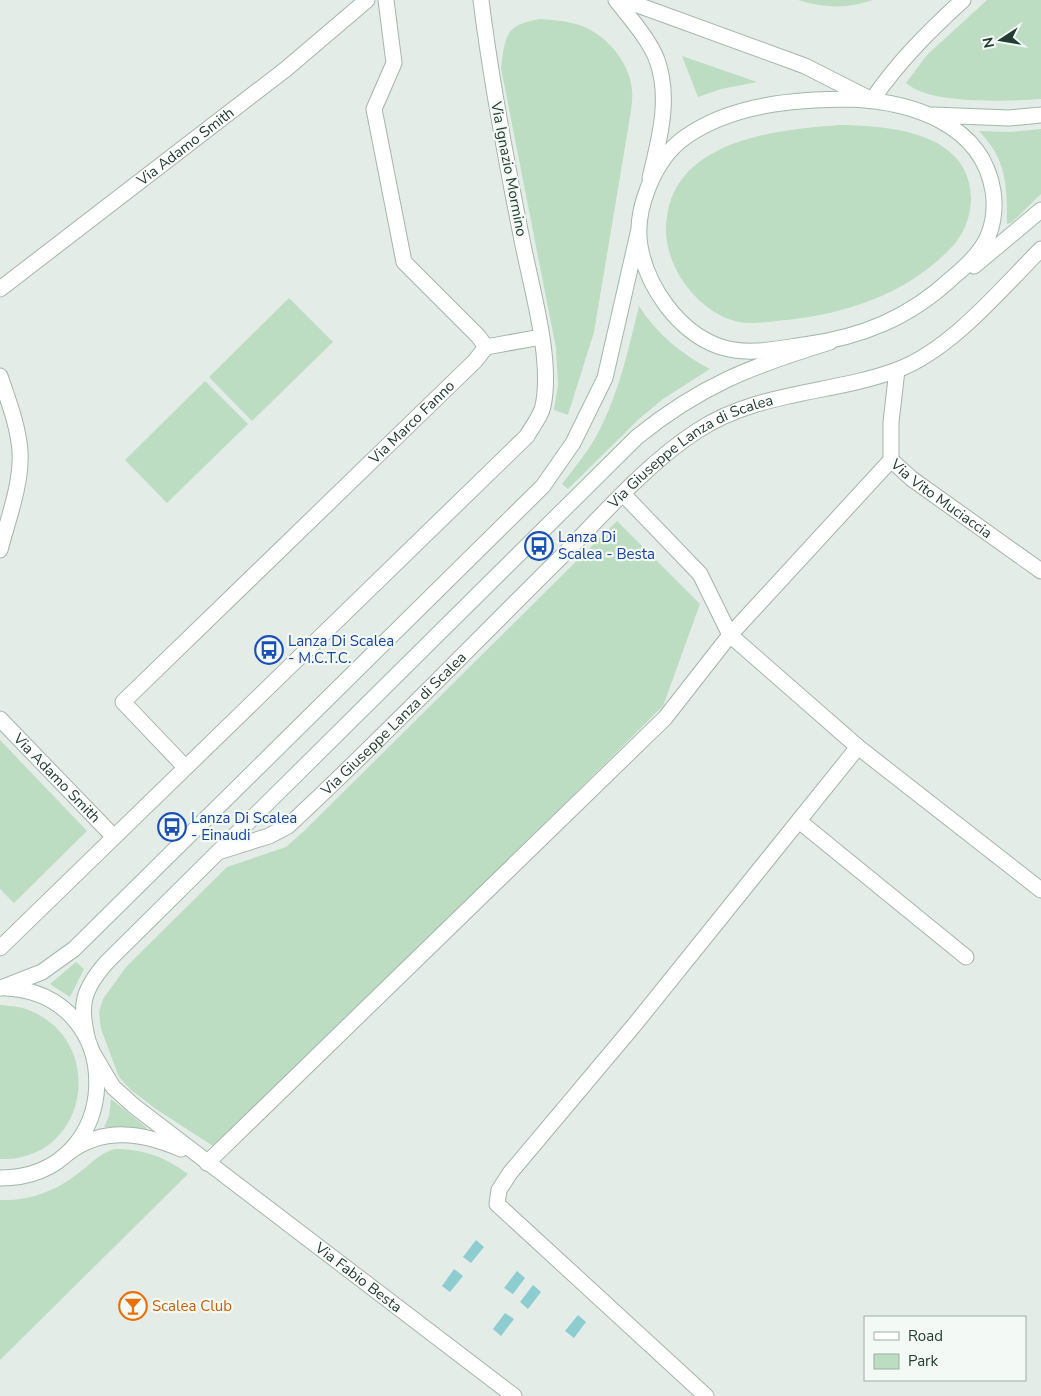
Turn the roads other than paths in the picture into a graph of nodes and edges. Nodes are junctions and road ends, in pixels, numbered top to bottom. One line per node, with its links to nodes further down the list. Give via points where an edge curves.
1 (367, 0): 14 (street, Via Adamo Smith, via 286,69)
2 (386, 0): 18 (street, via 394,63 374,109 404,262)
3 (481, 0): 16 (street, Via Ignazio Mormino, via 504,146)
4 (616, 0): 10 (street, via 645,39 657,59 661,74 663,115)
5 (624, 0): 7 (street, via 805,66)
6 (962, 0): 7 (street, via 892,70)
7 (872, 100): 8 (street); 10 (street, via 776,104 712,122 681,140 659,165)
8 (932, 115): 9 (street); 15 (street, via 962,134 978,151 991,178 994,209 982,248)
9 (1041, 116)
10 (650, 183): 12 (street)
11 (1041, 210): 15 (street, via 991,254)
12 (639, 229): 17 (street, via 644,260 654,287 680,320 704,339 732,349 752,351); 35 (street, via 605,378 573,443 543,486 74,950 42,972)
13 (1041, 249): 19 (street, Via Giuseppe Lanza di Scalea, via 937,350)
14 (0, 289)
15 (934, 295): 17 (street, via 888,323)
16 (541, 337): 18 (street); 28 (street, via 545,379 543,407 527,436)
17 (830, 342): 31 (street, Via Giuseppe Lanza di Scalea, via 761,364 709,387 667,412 637,437)
18 (486, 347): 28 (street, Via Marco Fanno, via 123,702)
19 (897, 370): 21 (street, Via Vito Muciaccia, via 891,422); 22 (street, Via Giuseppe Lanza di Scalea, via 772,400 719,418 680,444)
20 (0, 376): 23 (street, via 13,414 20,452 16,488)
21 (891, 460): 24 (street, Via Vito Muciaccia, via 912,479); 25 (street)
22 (624, 495): 25 (street, via 700,574); 31 (street, Via Giuseppe Lanza di Scalea, via 288,826 269,836)
23 (0, 550)
24 (1041, 571)
25 (730, 635): 27 (street); 38 (street, via 665,718 630,753)
26 (0, 719): 30 (street, Via Adamo Smith)
27 (858, 747): 29 (street); 32 (street)
28 (185, 767): 30 (street)
29 (799, 821): 34 (street); 41 (street, via 499,1190 497,1204)
30 (114, 837): 33 (street)
31 (218, 852): 36 (street, Via Giuseppe Lanza di Scalea, via 98,972 82,1010)
32 (1041, 890)
33 (0, 948)
34 (966, 957)
35 (0, 988): 36 (street, via 30,991 55,1003 79,1026)
36 (91, 1048): 37 (street, via 97,1074 95,1106 86,1128); 38 (street, Via Fabio Besta, via 113,1087)
37 (65, 1155): 38 (street, Via Fabio Besta, via 89,1140 122,1134 168,1143); 39 (street, Via Fabio Besta, via 41,1171 16,1178)
38 (204, 1161): 40 (street, Via Fabio Besta)
39 (0, 1178)
40 (514, 1396)
41 (706, 1396)

